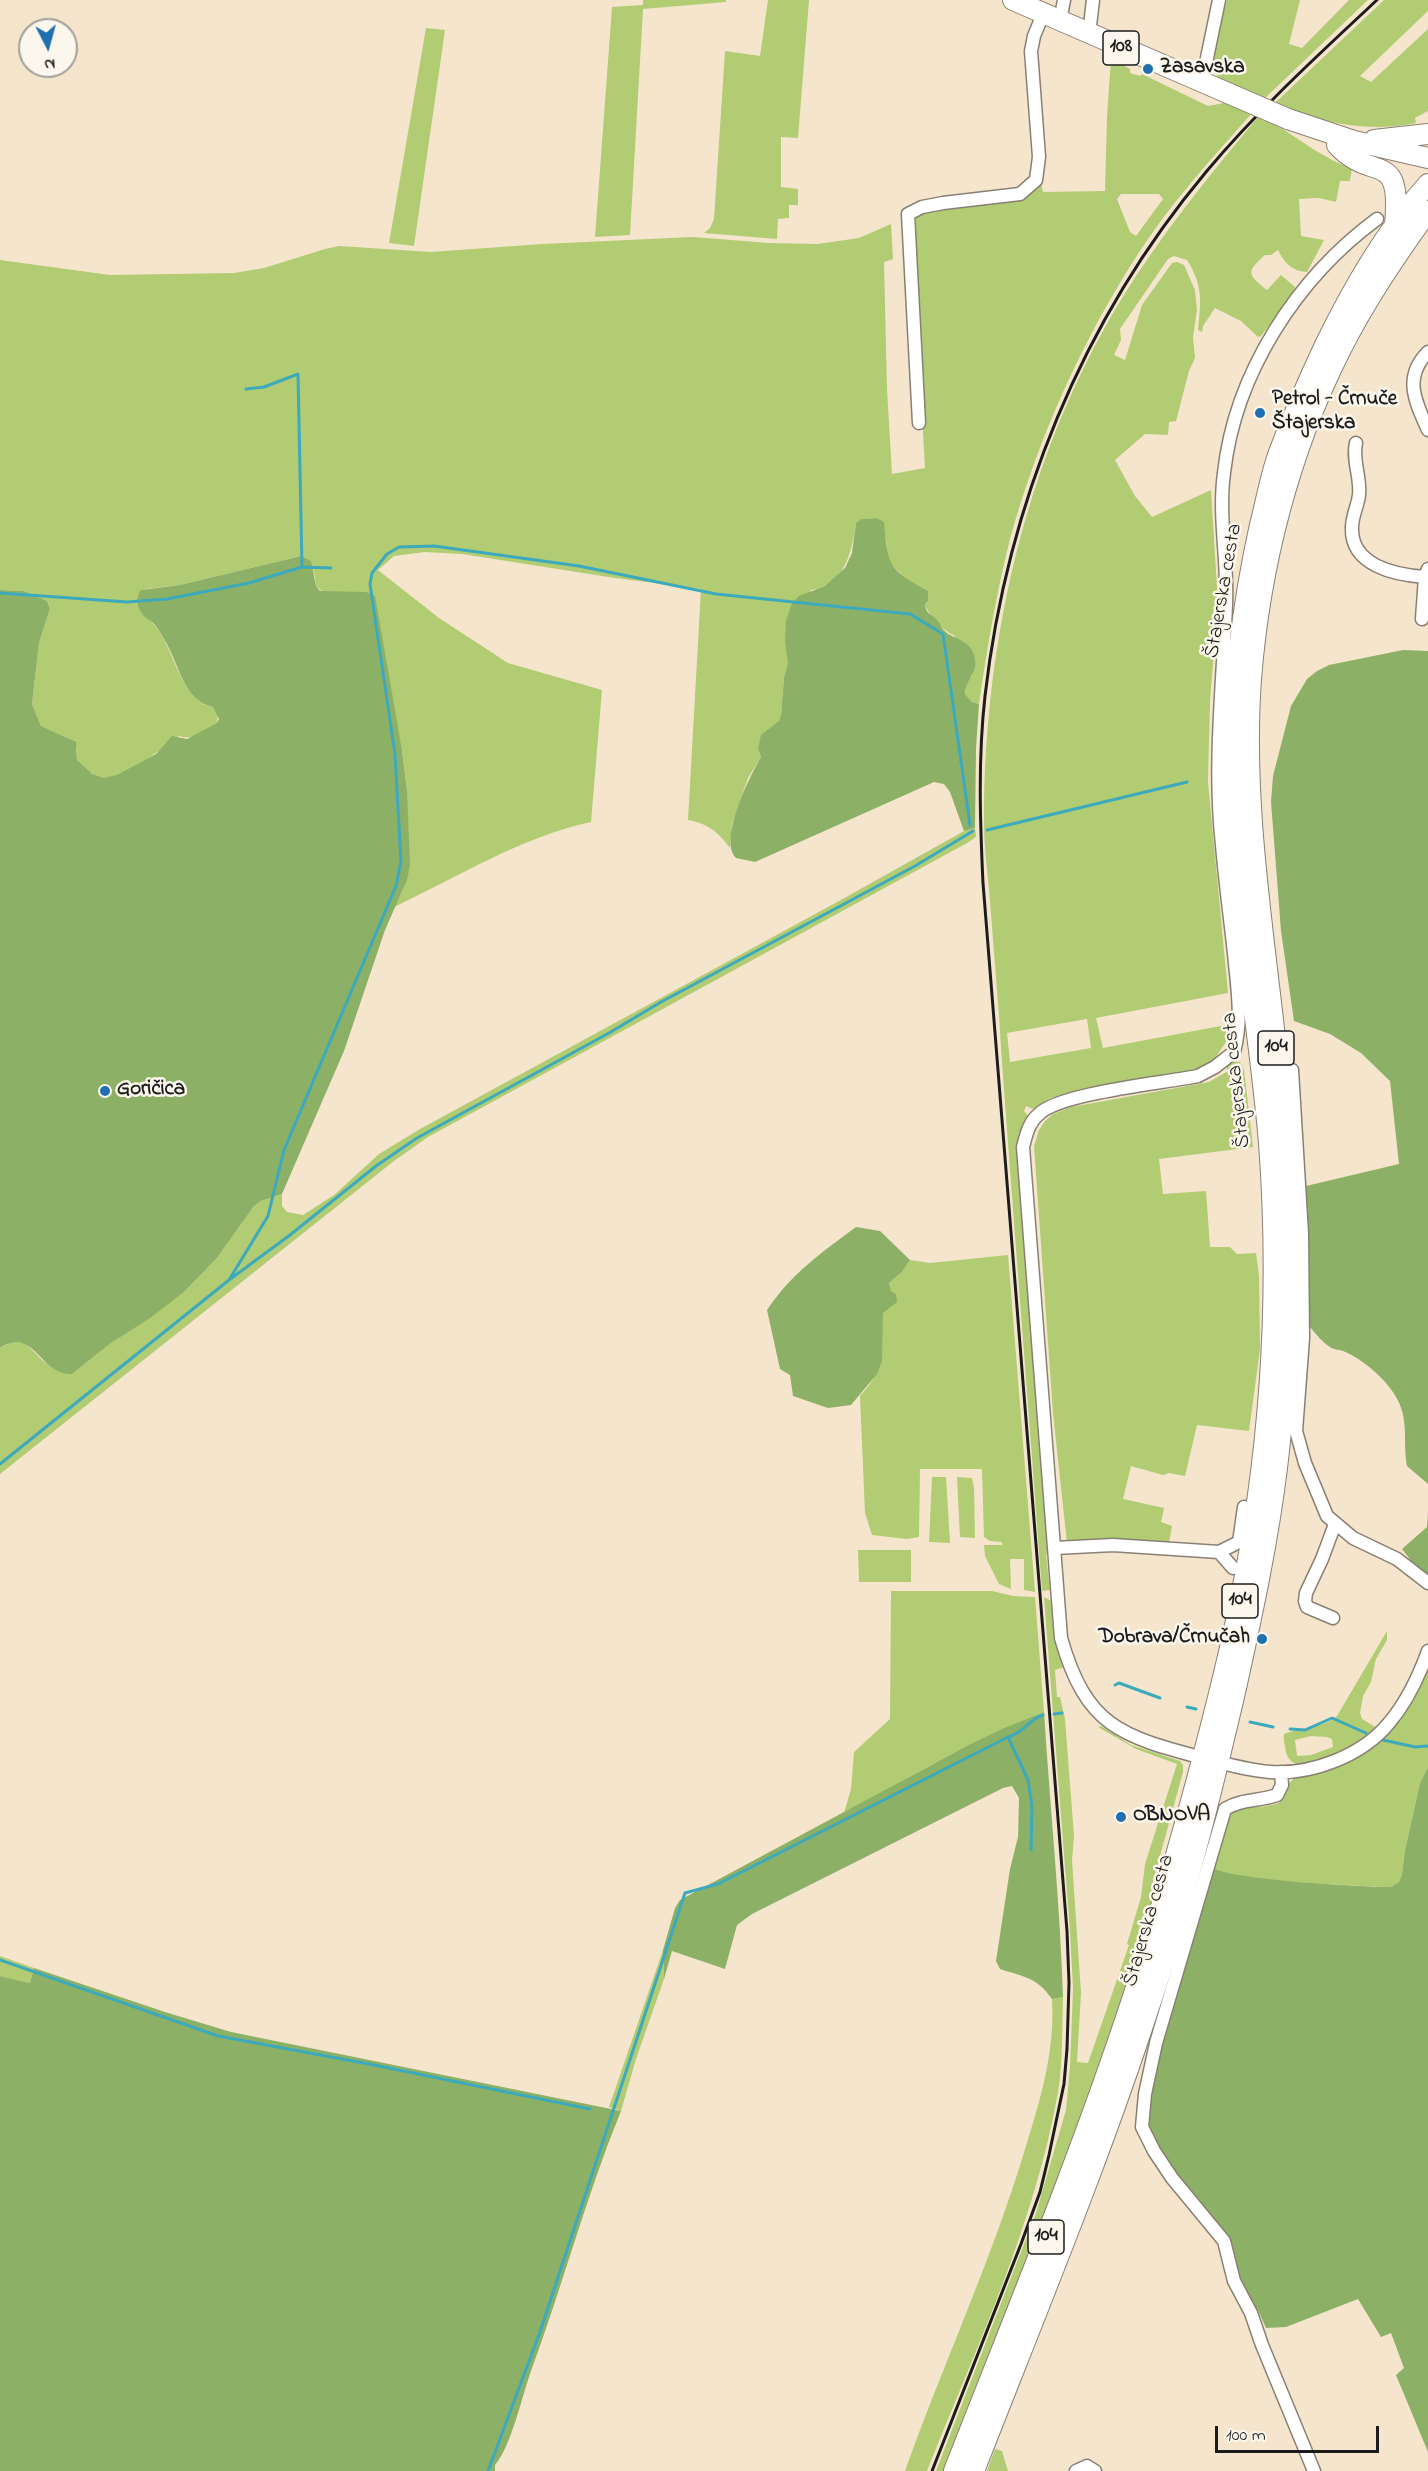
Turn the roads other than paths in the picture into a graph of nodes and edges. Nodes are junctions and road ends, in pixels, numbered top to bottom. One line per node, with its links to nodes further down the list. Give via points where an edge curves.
1 (1013, 0): 5 (main road, 108)
2 (1064, 0): 5 (street)
3 (1093, 0): 6 (street)
4 (1219, 0): 7 (street)
5 (1052, 17): 6 (main road, 108); 18 (street, via 1034,36 1031,51 1039,157 1036,180 1020,194 943,203 908,214)
6 (1089, 34): 7 (main road, 108)
7 (1202, 82): 9 (main road, 108, bridge)
8 (1428, 134): 9 (main road)
9 (1345, 143): 10 (main road); 11 (main road, via 1376,158); 14 (main road, via 1348,158 1381,169 1391,177 1397,190)
10 (1428, 158)
11 (1428, 171)
12 (1428, 184): 14 (main road, Štajerska cesta / 104)
13 (1428, 211): 16 (main road, Štajerska cesta / 104)
14 (1386, 222): 27 (street, via 1362,230 1320,272 1274,330 1238,410 1224,472 1226,602 1218,766 1221,842 1240,1012 1234,1052 1198,1076 1059,1102 1039,1114 1027,1131 1023,1147); 32 (main road, Štajerska cesta / 104, via 1305,389 1277,458 1256,545 1236,661 1234,825 1269,1144 1273,1334 1256,1511)
15 (1428, 227): 16 (main road)
16 (1397, 254): 32 (main road, Štajerska cesta / 104, via 1344,344 1296,454 1270,550 1256,634 1249,748 1252,825 1288,1174 1288,1342 1284,1411 1267,1538)
17 (1428, 352): 19 (street, via 1417,363 1413,380)
18 (919, 423)
19 (1428, 430)
20 (1356, 443): 21 (street, via 1359,494 1352,529 1357,547 1380,568 1400,575)
21 (1427, 573): 22 (street)
22 (1422, 619)
23 (1292, 1070): 25 (street, via 1303,1338 1296,1431 1305,1463)
24 (1244, 1507): 26 (street)
25 (1335, 1524): 29 (street, via 1353,1538 1397,1559); 30 (street, via 1305,1601 1308,1607)
26 (1239, 1542): 28 (street); 28 (street, via 1233,1568)
27 (1054, 1548): 28 (street, via 1156,1546); 32 (street, via 1061,1638 1070,1668 1091,1704 1101,1717 1147,1743)
28 (1219, 1552)
29 (1428, 1583)
30 (1333, 1618)
31 (1428, 1651): 33 (street, via 1405,1700 1388,1725 1364,1746 1311,1768)
32 (1211, 1760): 33 (street); 34 (main road, Štajerska cesta / 104, via 1165,1897)
33 (1281, 1772): 39 (street, via 1282,1785 1277,1795 1238,1801 1225,1809 1156,2043 1142,2127 1172,2178 1224,2241 1234,2281 1251,2313)
34 (1141, 2002): 35 (main road, 104); 36 (main road, 104, via 1095,2162)
35 (954, 2471)
36 (974, 2471)
37 (1076, 2471): 38 (street, via 1088,2466)
38 (1095, 2471)
39 (1314, 2471)

